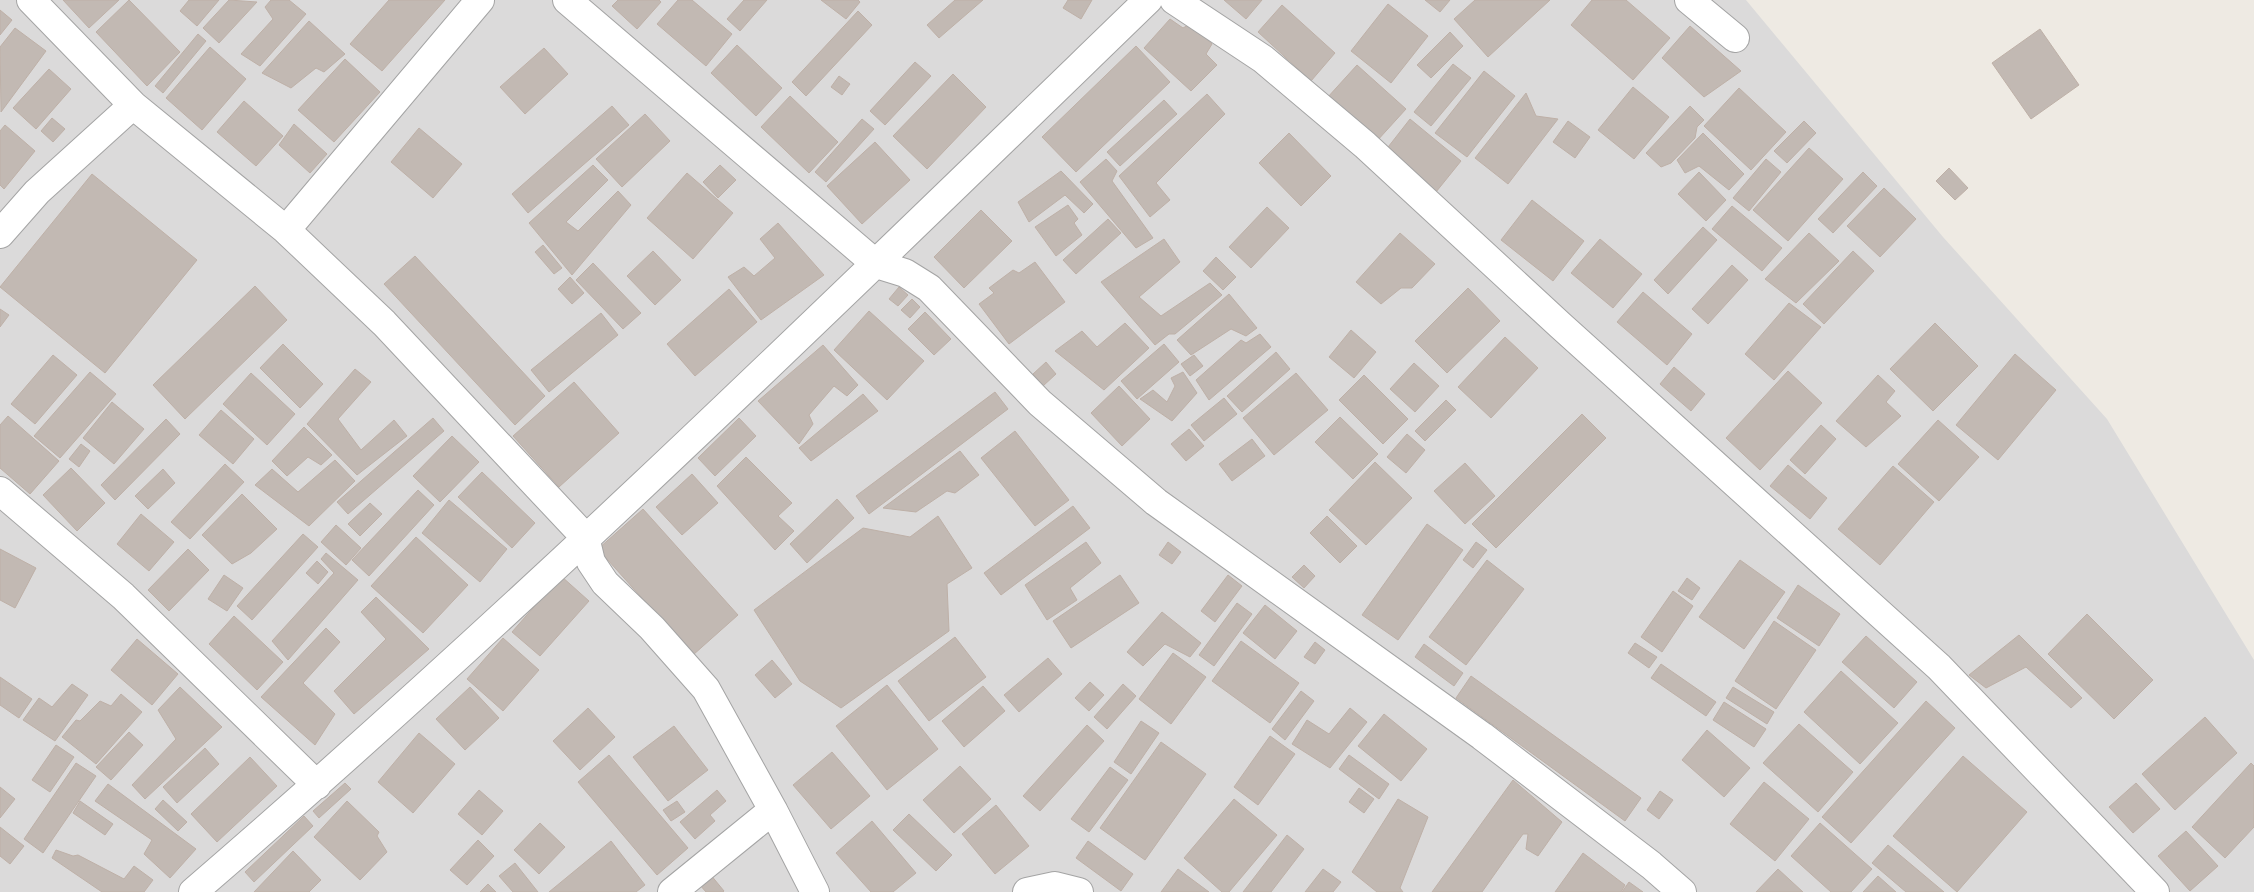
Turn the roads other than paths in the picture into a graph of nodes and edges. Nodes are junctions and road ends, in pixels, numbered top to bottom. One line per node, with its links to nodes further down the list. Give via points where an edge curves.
1 (31, 0): 8 (street)
2 (480, 0): 9 (street)
3 (567, 0): 11 (street)
4 (1148, 0): 11 (street)
5 (1174, 0): 22 (street, via 1263,58 1365,145 1939,667)
6 (1689, 0): 7 (street)
7 (1735, 38)
8 (133, 105): 9 (street); 10 (street, via 38,192)
9 (286, 230): 13 (street, via 384,322)
10 (0, 234)
11 (876, 264): 13 (street); 21 (street, via 905,273 929,288 1040,403 1156,502 1482,736)
12 (0, 492): 14 (street, via 123,596)
13 (585, 537): 14 (street); 15 (street, via 591,562 604,583 652,628 706,689)
14 (317, 785): 16 (street)
15 (773, 810): 17 (street); 18 (street)
16 (193, 892)
17 (672, 892)
18 (815, 892)
19 (1027, 892): 20 (street, via 1055,886)
20 (1079, 892)
21 (1682, 892)
22 (2155, 892)

